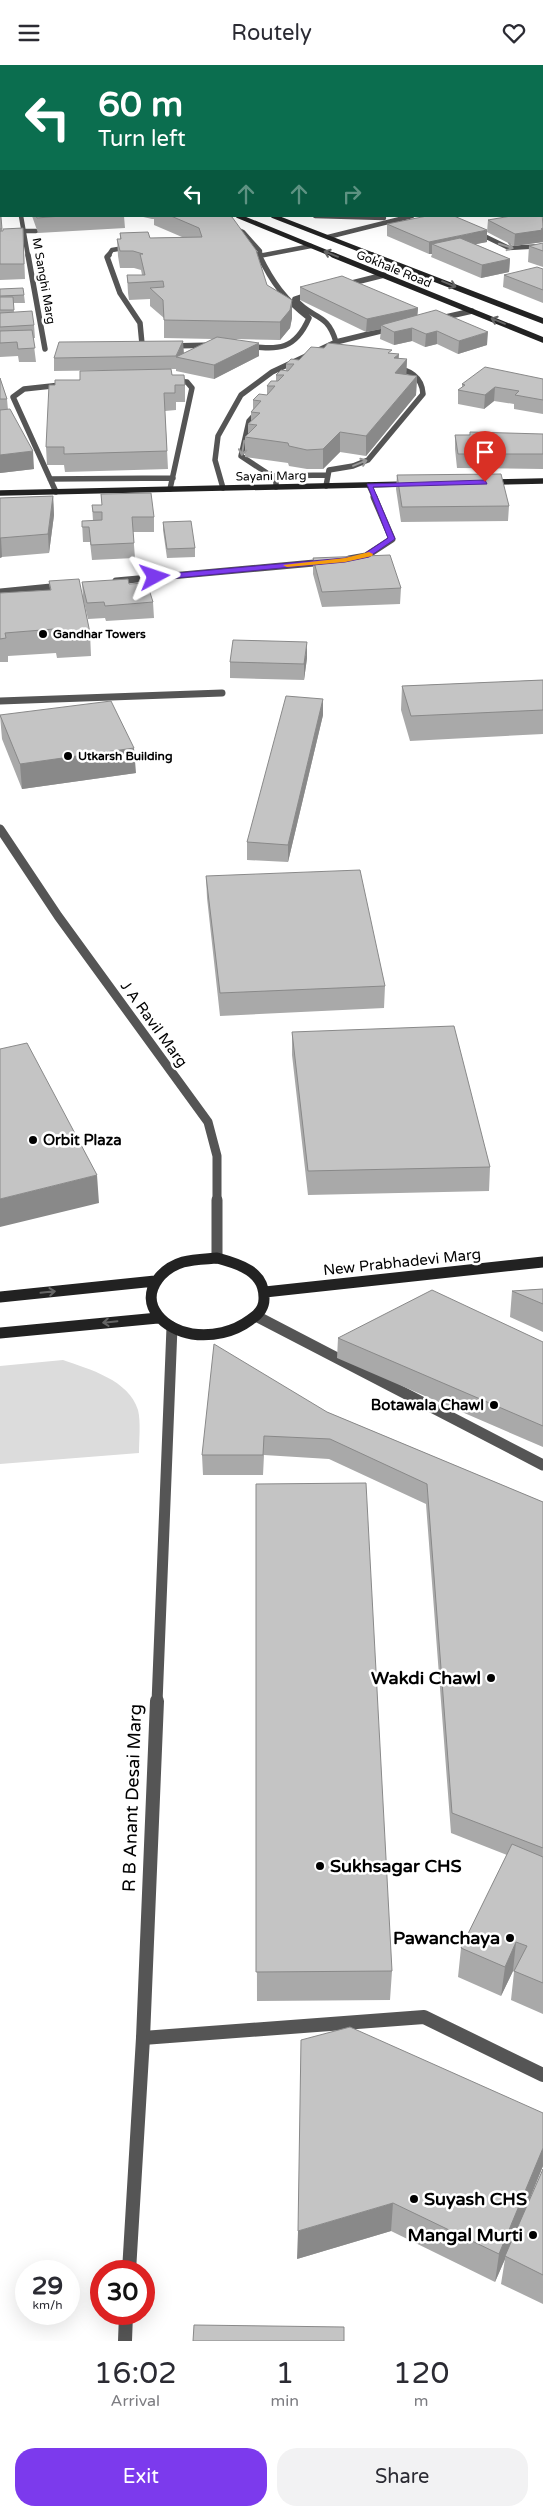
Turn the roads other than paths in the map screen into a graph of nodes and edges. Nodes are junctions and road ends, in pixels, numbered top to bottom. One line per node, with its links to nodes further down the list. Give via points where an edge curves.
1 (21, 217): 9 (street, M Sanghi Marg)
2 (240, 217): 13 (main road, Gokhale Road)
3 (276, 217): 11 (main road, Gokhale Road)
4 (342, 217): 6 (street)
5 (406, 217): 6 (street)
6 (395, 219): 11 (street)
7 (229, 226): 16 (street, via 243,232)
8 (471, 229): 14 (street, one-way to 14, via 509,249)
9 (25, 231): 10 (street); 32 (street, M Sanghi Marg)
10 (36, 231)
11 (328, 237): 24 (main road, Gokhale Road, one-way to 24)
12 (135, 246): 31 (street, via 112,249 106,257 122,297 139,317 143,328 142,344)
13 (311, 246): 16 (street); 17 (main road, Gokhale Road, one-way to 13)
14 (543, 246)
15 (249, 254): 16 (street)
16 (260, 255): 30 (street, via 274,286 287,302 309,318 304,332 293,343 271,349)
17 (384, 275): 18 (street); 22 (main road, Gokhale Road)
18 (342, 285): 19 (street); 20 (street)
19 (333, 288)
20 (351, 289)
21 (324, 290): 27 (street, via 295,299 326,319 333,328)
22 (472, 311): 23 (street); 26 (main road, Gokhale Road, one-way to 22)
23 (428, 321)
24 (543, 321)
25 (403, 326): 27 (street)
26 (543, 340)
27 (336, 342): 50 (street, via 272,372 242,395 218,436 214,460)
28 (219, 345): 29 (street)
29 (163, 346)
30 (242, 346)
31 (156, 347)
32 (45, 349)
33 (311, 362): 35 (street)
34 (386, 366): 39 (street, one-way to 34, via 329,470 353,467 368,460 423,394 418,377)
35 (301, 367)
36 (170, 381): 41 (street, via 188,383 192,388)
37 (72, 385): 42 (street, via 32,387 13,397)
38 (264, 404): 40 (street, one-way to 40, via 249,421 242,456)
39 (327, 475): 40 (street); 47 (street)
40 (272, 476): 48 (street, via 276,479)
41 (172, 478): 42 (street); 49 (street)
42 (50, 479): 51 (street)
43 (543, 481): 44 (main road)
44 (485, 482)
45 (417, 484): 46 (main road, Sayani Marg)
46 (369, 485): 47 (main road, Sayani Marg); 53 (street, via 392,539 366,556)
47 (326, 486): 48 (main road, Sayani Marg)
48 (276, 487): 50 (main road, Sayani Marg)
49 (170, 489): 50 (main road, Sayani Marg); 51 (main road, Sayani Marg)
50 (223, 489)
51 (56, 492): 52 (main road, Sayani Marg)
52 (0, 493)
53 (345, 560)
54 (335, 561): 55 (street)
55 (110, 582)
56 (70, 585): 57 (street)
57 (0, 592)
58 (222, 693): 59 (street)
59 (0, 701)
60 (0, 829): 61 (street, J A Ravil Marg, via 58,916 208,1122 217,1156)
61 (217, 1259): 63 (main road, via 180,1263); 64 (main road, via 250,1269 260,1279)
62 (543, 1262): 64 (main road, New Prabhadevi Marg)
63 (155, 1281): 65 (main road, one-way to 63); 67 (main road, via 150,1293)
64 (265, 1292): 66 (main road, via 264,1305)
65 (0, 1297)
66 (256, 1316): 68 (main road, via 244,1326 207,1335); 70 (street)
67 (158, 1318): 68 (main road); 69 (main road, one-way to 69)
68 (172, 1327): 71 (street, R B Anant Desai Marg)
69 (0, 1333)
70 (543, 1465)
71 (143, 2038): 72 (street, via 424,2017); 73 (street, R B Anant Desai Marg)
72 (543, 2075)
73 (130, 2260)
74 (126, 2325): 75 (street)
75 (125, 2341)

